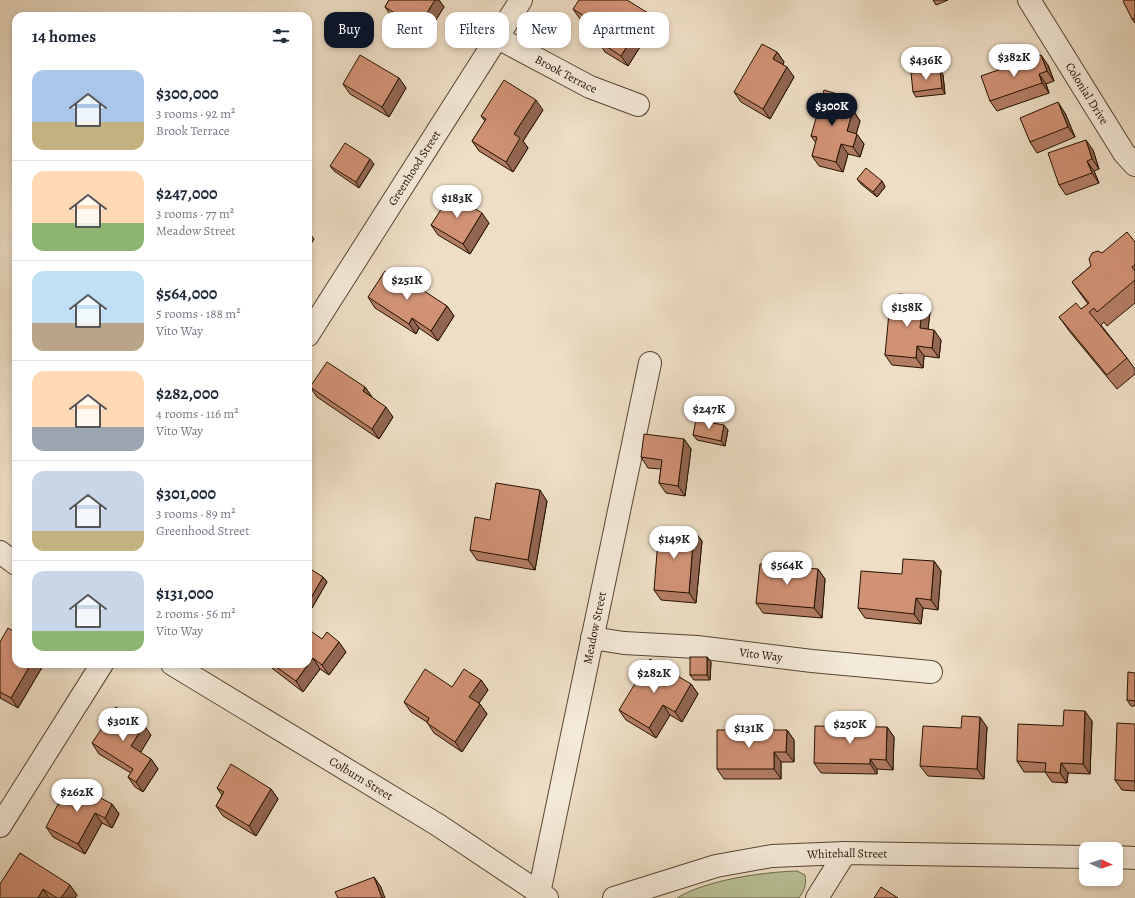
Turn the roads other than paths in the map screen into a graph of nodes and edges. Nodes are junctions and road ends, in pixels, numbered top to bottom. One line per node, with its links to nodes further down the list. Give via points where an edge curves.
1 (522, 0): 3 (street, Greenhood Street)
2 (1030, 0): 7 (street, Colonial Drive, via 1124,153)
3 (509, 21)
4 (509, 44): 6 (street, Brook Terrace, via 583,84)
5 (492, 48): 8 (street, Greenhood Street)
6 (638, 105)
7 (1135, 165)
8 (312, 329)
9 (650, 363): 12 (street, Meadow Street)
10 (0, 552): 11 (street)
11 (12, 561)
12 (592, 638): 15 (street, Vito Way); 21 (street, Meadow Street)
13 (99, 668): 16 (street)
14 (179, 668): 21 (street, Colburn Street, via 438,825)
15 (931, 672)
16 (0, 826)
17 (845, 853): 18 (street, Whitehall Street); 22 (street, Whitehall Street, via 745,859 686,874); 23 (street)
18 (1079, 857)
19 (1123, 857): 20 (street)
20 (1135, 858)
21 (541, 896)
22 (614, 898)
23 (817, 898)

